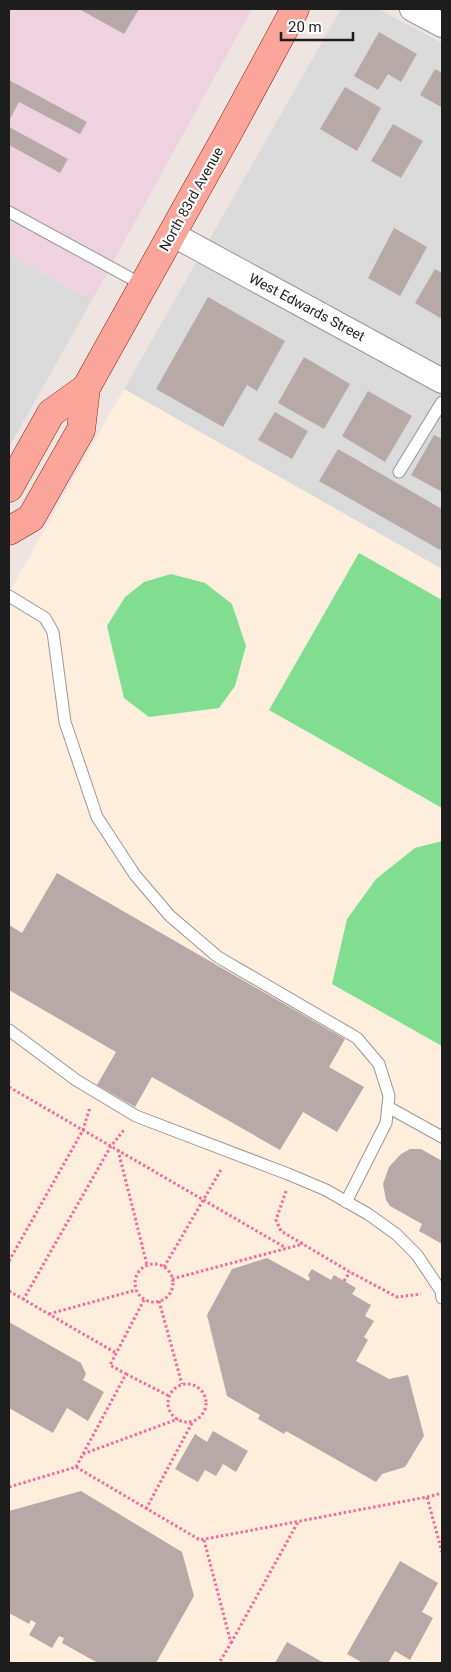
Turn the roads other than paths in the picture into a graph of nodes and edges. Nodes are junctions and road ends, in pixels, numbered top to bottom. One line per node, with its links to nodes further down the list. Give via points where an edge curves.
1 (295, 9): 5 (main road, North 83rd Avenue)
2 (412, 9): 3 (street)
3 (442, 25)
4 (9, 212): 6 (lane)
5 (172, 234): 6 (main road, North 83rd Avenue); 7 (street, West Edwards Street)
6 (143, 285): 8 (main road, North 83rd Avenue)
7 (442, 380)
8 (86, 388): 11 (main road, North 83rd Avenue, via 51,413); 12 (main road, North 83rd Avenue, via 81,430 31,518)
9 (442, 402): 10 (lane)
10 (399, 472)
11 (9, 488)
12 (9, 531)
13 (9, 596): 15 (lane, via 45,618 53,632 65,722 97,817 135,875 170,916 218,957 357,1038 379,1064 390,1096)
14 (9, 1030): 17 (lane, via 76,1080 136,1116 291,1175)
15 (388, 1107): 16 (lane); 17 (lane, via 386,1123)
16 (442, 1137)
17 (346, 1202): 18 (lane, via 396,1234 417,1255)
18 (440, 1292)

